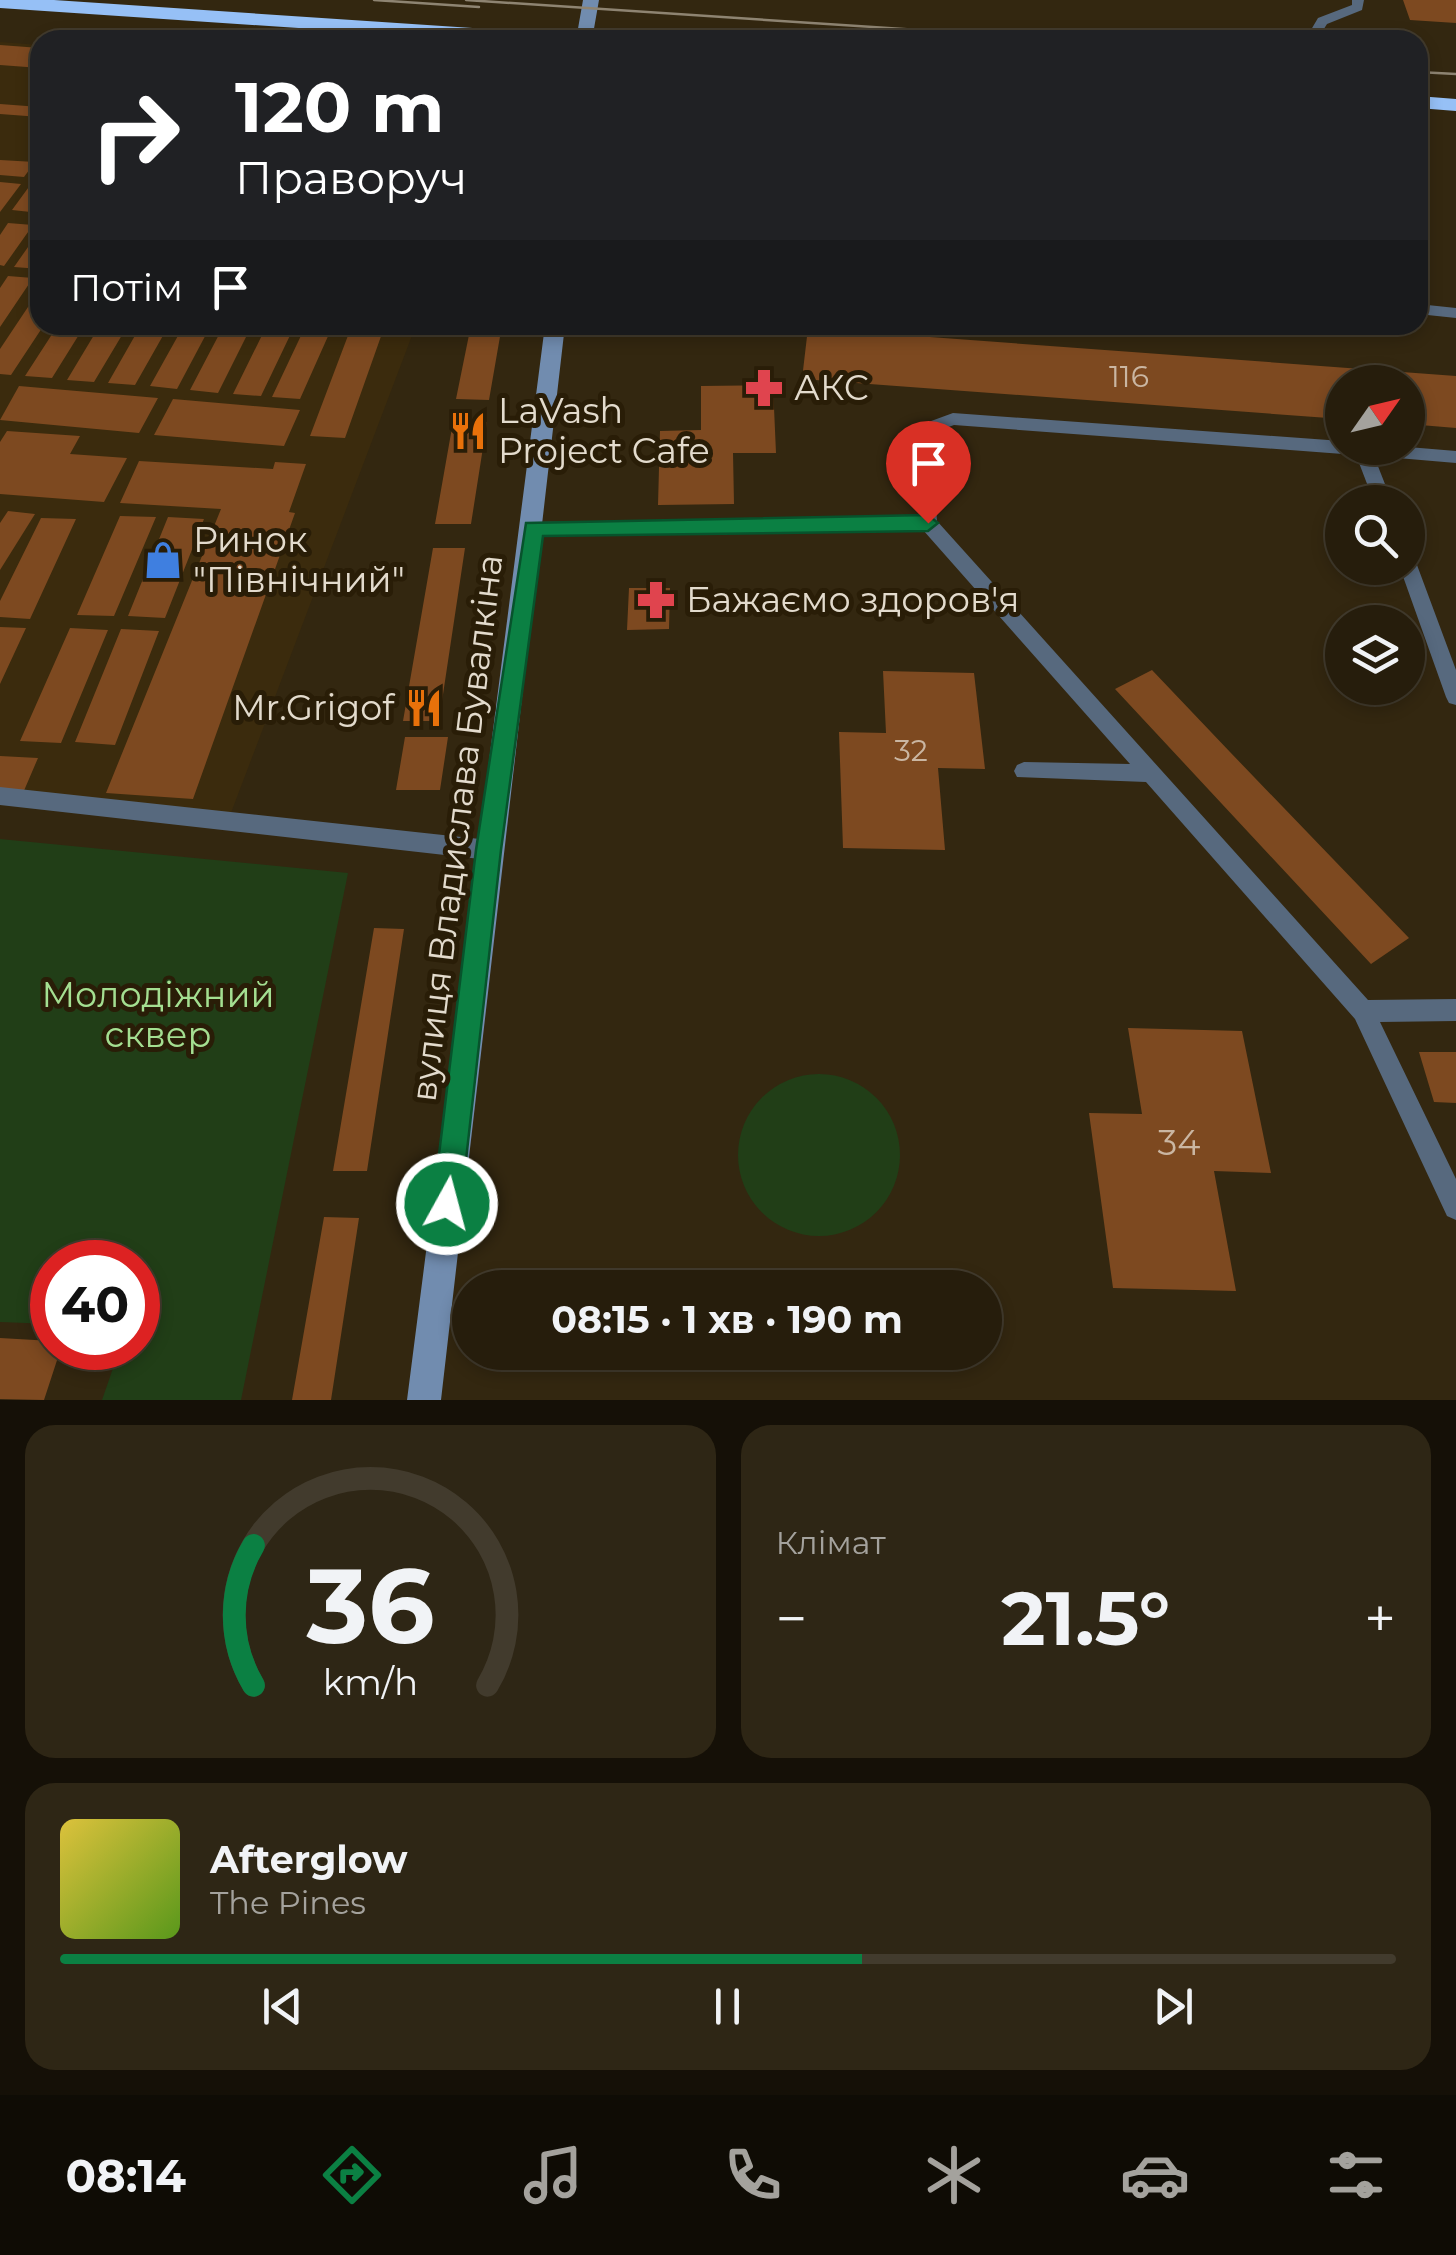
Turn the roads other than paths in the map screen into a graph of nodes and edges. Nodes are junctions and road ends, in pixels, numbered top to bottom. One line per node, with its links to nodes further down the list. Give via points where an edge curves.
1 (590, 0): 5 (street)
2 (1358, 0): 6 (lane, via 1358,7 1322,21)
3 (0, 2): 4 (highway)
4 (414, 30)
5 (586, 30)
6 (1317, 30)
7 (1428, 103): 8 (highway)
8 (1456, 104)
9 (1428, 311): 10 (lane)
10 (1456, 313)
11 (554, 335): 16 (street, вулиця Владислава Бувалкіна)
12 (1325, 446): 15 (lane, via 953,419 930,428 923,439)
13 (1425, 454): 14 (lane)
14 (1456, 457)
15 (928, 523): 16 (lane); 20 (lane)
16 (534, 529): 22 (street, вулиця Владислава Бувалкіна)
17 (1415, 585): 18 (lane)
18 (1456, 697)
19 (1024, 771): 20 (lane)
20 (1151, 773): 24 (lane)
21 (0, 796): 22 (lane)
22 (488, 850): 26 (street, вулиця Владислава Бувалкіна)
23 (1456, 1010): 24 (lane)
24 (1363, 1011): 25 (lane)
25 (1456, 1207)
26 (424, 1400)

